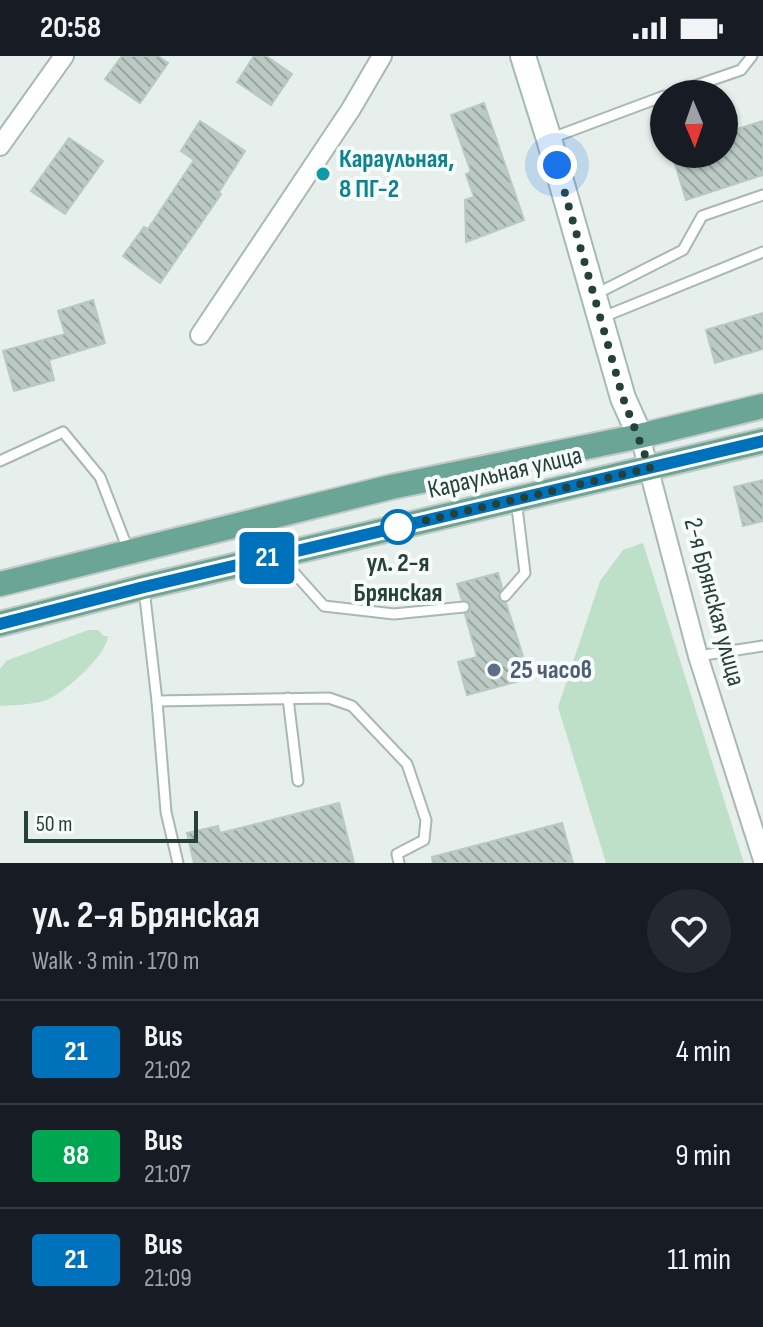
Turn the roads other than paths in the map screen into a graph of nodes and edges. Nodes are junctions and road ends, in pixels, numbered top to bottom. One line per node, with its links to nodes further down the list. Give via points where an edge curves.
1 (64, 56): 8 (street)
2 (382, 56): 12 (street)
3 (523, 56): 7 (street)
4 (752, 56): 5 (lane, via 741,70)
5 (712, 80)
6 (650, 101): 7 (lane)
7 (549, 139): 11 (street)
8 (0, 146)
9 (763, 195): 11 (lane, via 702,216 683,250)
10 (763, 252): 11 (lane)
11 (597, 307): 14 (street, via 623,398)
12 (200, 335)
13 (763, 406): 14 (main road)
14 (640, 436): 17 (street, 2-я Брянская улица); 19 (main road, Караульная улица, via 391,487)
15 (763, 441): 17 (main road)
16 (0, 461): 19 (lane, via 63,432 100,477)
17 (650, 468): 18 (main road, Караульная улица); 27 (street, 2-я Брянская улица)
18 (516, 499): 20 (main road, Караульная улица); 23 (lane, via 525,573)
19 (129, 552): 21 (main road, Караульная улица)
20 (279, 555): 22 (main road, Караульная улица); 24 (lane, via 324,606 394,614)
21 (0, 584)
22 (144, 587): 25 (main road, Караульная улица); 29 (lane)
23 (505, 596)
24 (464, 607)
25 (0, 624)
26 (763, 646): 27 (lane)
27 (698, 656): 31 (street, 2-я Брянская улица)
28 (288, 698): 29 (lane); 30 (lane); 33 (lane, via 329,698 352,706 407,764 426,820 424,840 397,854)
29 (157, 701): 32 (lane, via 166,812)
30 (298, 781)
31 (763, 860)
32 (178, 863)
33 (399, 863)

